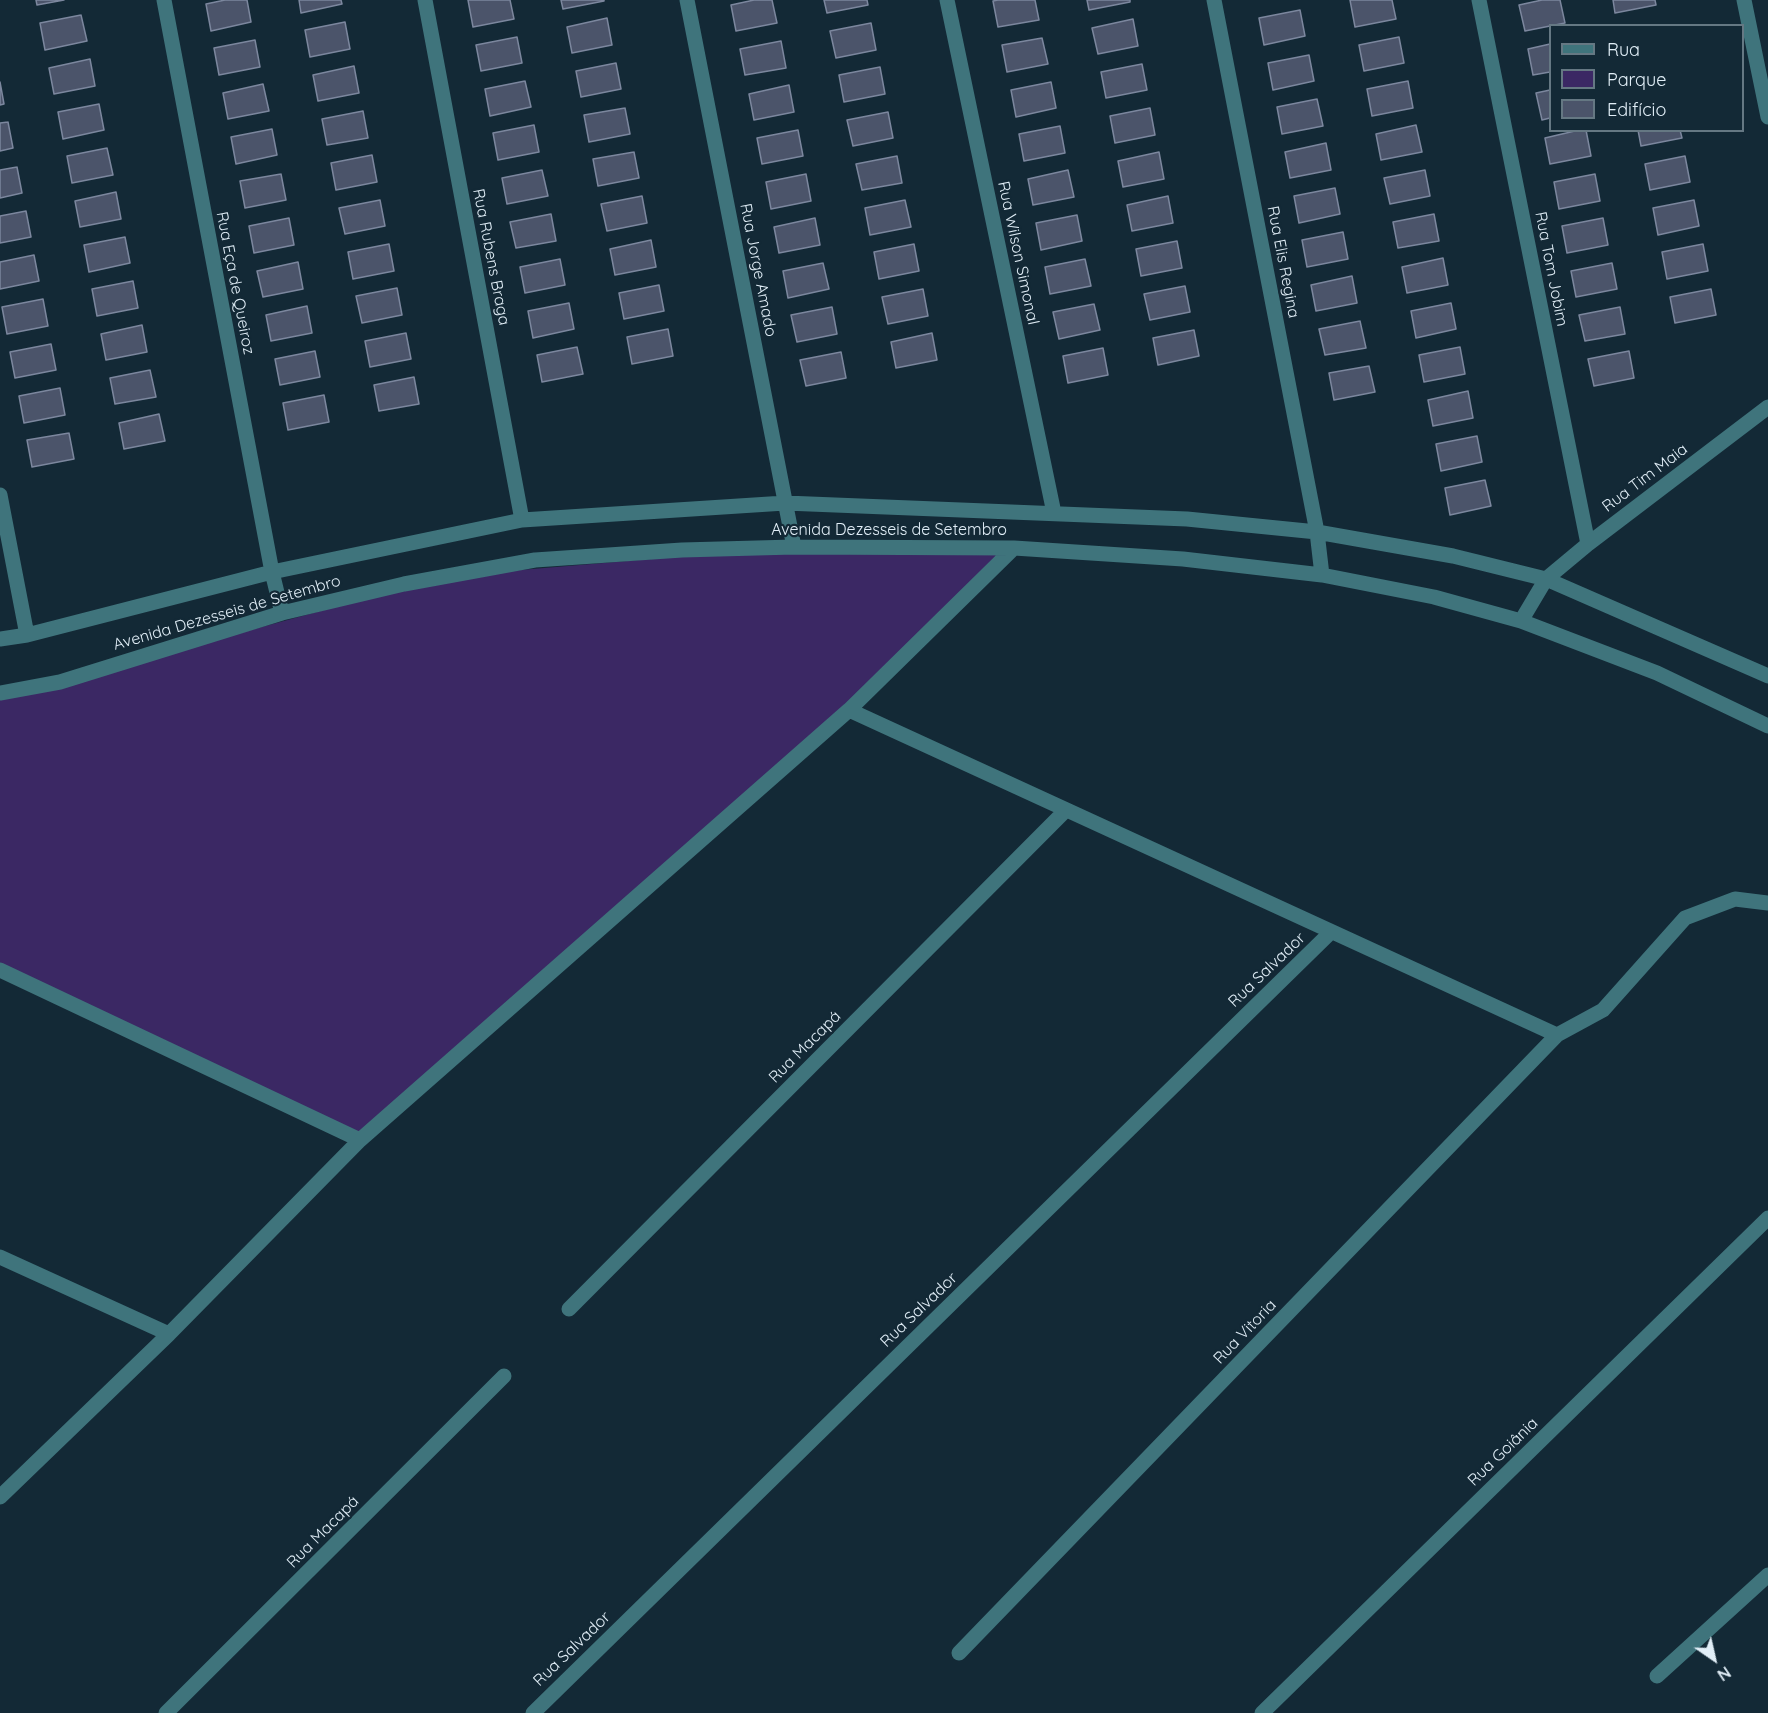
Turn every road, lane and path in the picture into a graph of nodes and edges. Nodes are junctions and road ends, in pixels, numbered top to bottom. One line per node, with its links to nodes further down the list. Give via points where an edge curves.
1 (164, 0): 18 (street, Rua Eça de Queiroz)
2 (425, 0): 13 (street, Rua Rubens Braga)
3 (687, 0): 11 (street, Rua Jorge Amado)
4 (947, 0): 12 (street, Rua Wilson Simonal)
5 (1214, 0): 14 (street, Rua Elis Regina)
6 (1479, 0): 15 (street, Rua Tom Jobim)
7 (1744, 0): 8 (street)
8 (1768, 117)
9 (1768, 407): 15 (street, Rua Tim Maia)
10 (0, 495): 23 (street)
11 (785, 503): 12 (street, Avenida Dezesseis de Setembro); 13 (street, Avenida Dezesseis de Setembro); 16 (street, Rua Jorge Amado)
12 (1054, 513): 14 (street, Avenida Dezesseis de Setembro, via 1187,519)
13 (522, 520): 18 (street, Avenida Dezesseis de Setembro)
14 (1317, 532): 19 (street, Rua Elis Regina); 20 (street, Avenida Dezesseis de Setembro, via 1453,556)
15 (1588, 544): 20 (street, Rua Tim Maia)
16 (794, 547): 17 (street, Avenida Dezesseis de Setembro); 21 (street, Avenida Dezesseis de Setembro, via 535,560 404,584)
17 (1014, 548): 19 (street, Avenida Dezesseis de Setembro); 27 (street)
18 (272, 572): 21 (street, Rua Eça de Queiroz); 23 (street, Avenida Dezesseis de Setembro)
19 (1322, 575): 22 (street, Avenida Dezesseis de Setembro, via 1434,597)
20 (1546, 579): 22 (street, Rua Tim Maia); 25 (street, Avenida Dezesseis de Setembro)
21 (282, 613): 26 (street, Avenida Dezesseis de Setembro, via 60,682)
22 (1521, 621): 28 (street, Avenida Dezesseis de Setembro, via 1657,673)
23 (27, 635): 24 (street, Avenida Dezesseis de Setembro)
24 (0, 639)
25 (1768, 676)
26 (0, 693)
27 (849, 710): 29 (street); 34 (street)
28 (1768, 726)
29 (1066, 810): 31 (street); 37 (street, Rua Macapá)
30 (1768, 903): 33 (street, Rua Vitoria, via 1735,899 1685,918 1603,1010)
31 (1332, 932): 33 (street); 45 (street, Rua Salvador)
32 (0, 970): 34 (street)
33 (1557, 1035): 42 (street, Rua Vitoria)
34 (360, 1140): 38 (street)
35 (1768, 1218): 46 (street, Rua Goiânia)
36 (0, 1257): 38 (street)
37 (569, 1309)
38 (169, 1334): 40 (street)
39 (504, 1376): 44 (street, Rua Macapá)
40 (0, 1497)
41 (1768, 1575): 43 (street)
42 (959, 1653)
43 (1658, 1676)
44 (166, 1713)
45 (532, 1713)
46 (1262, 1713)

